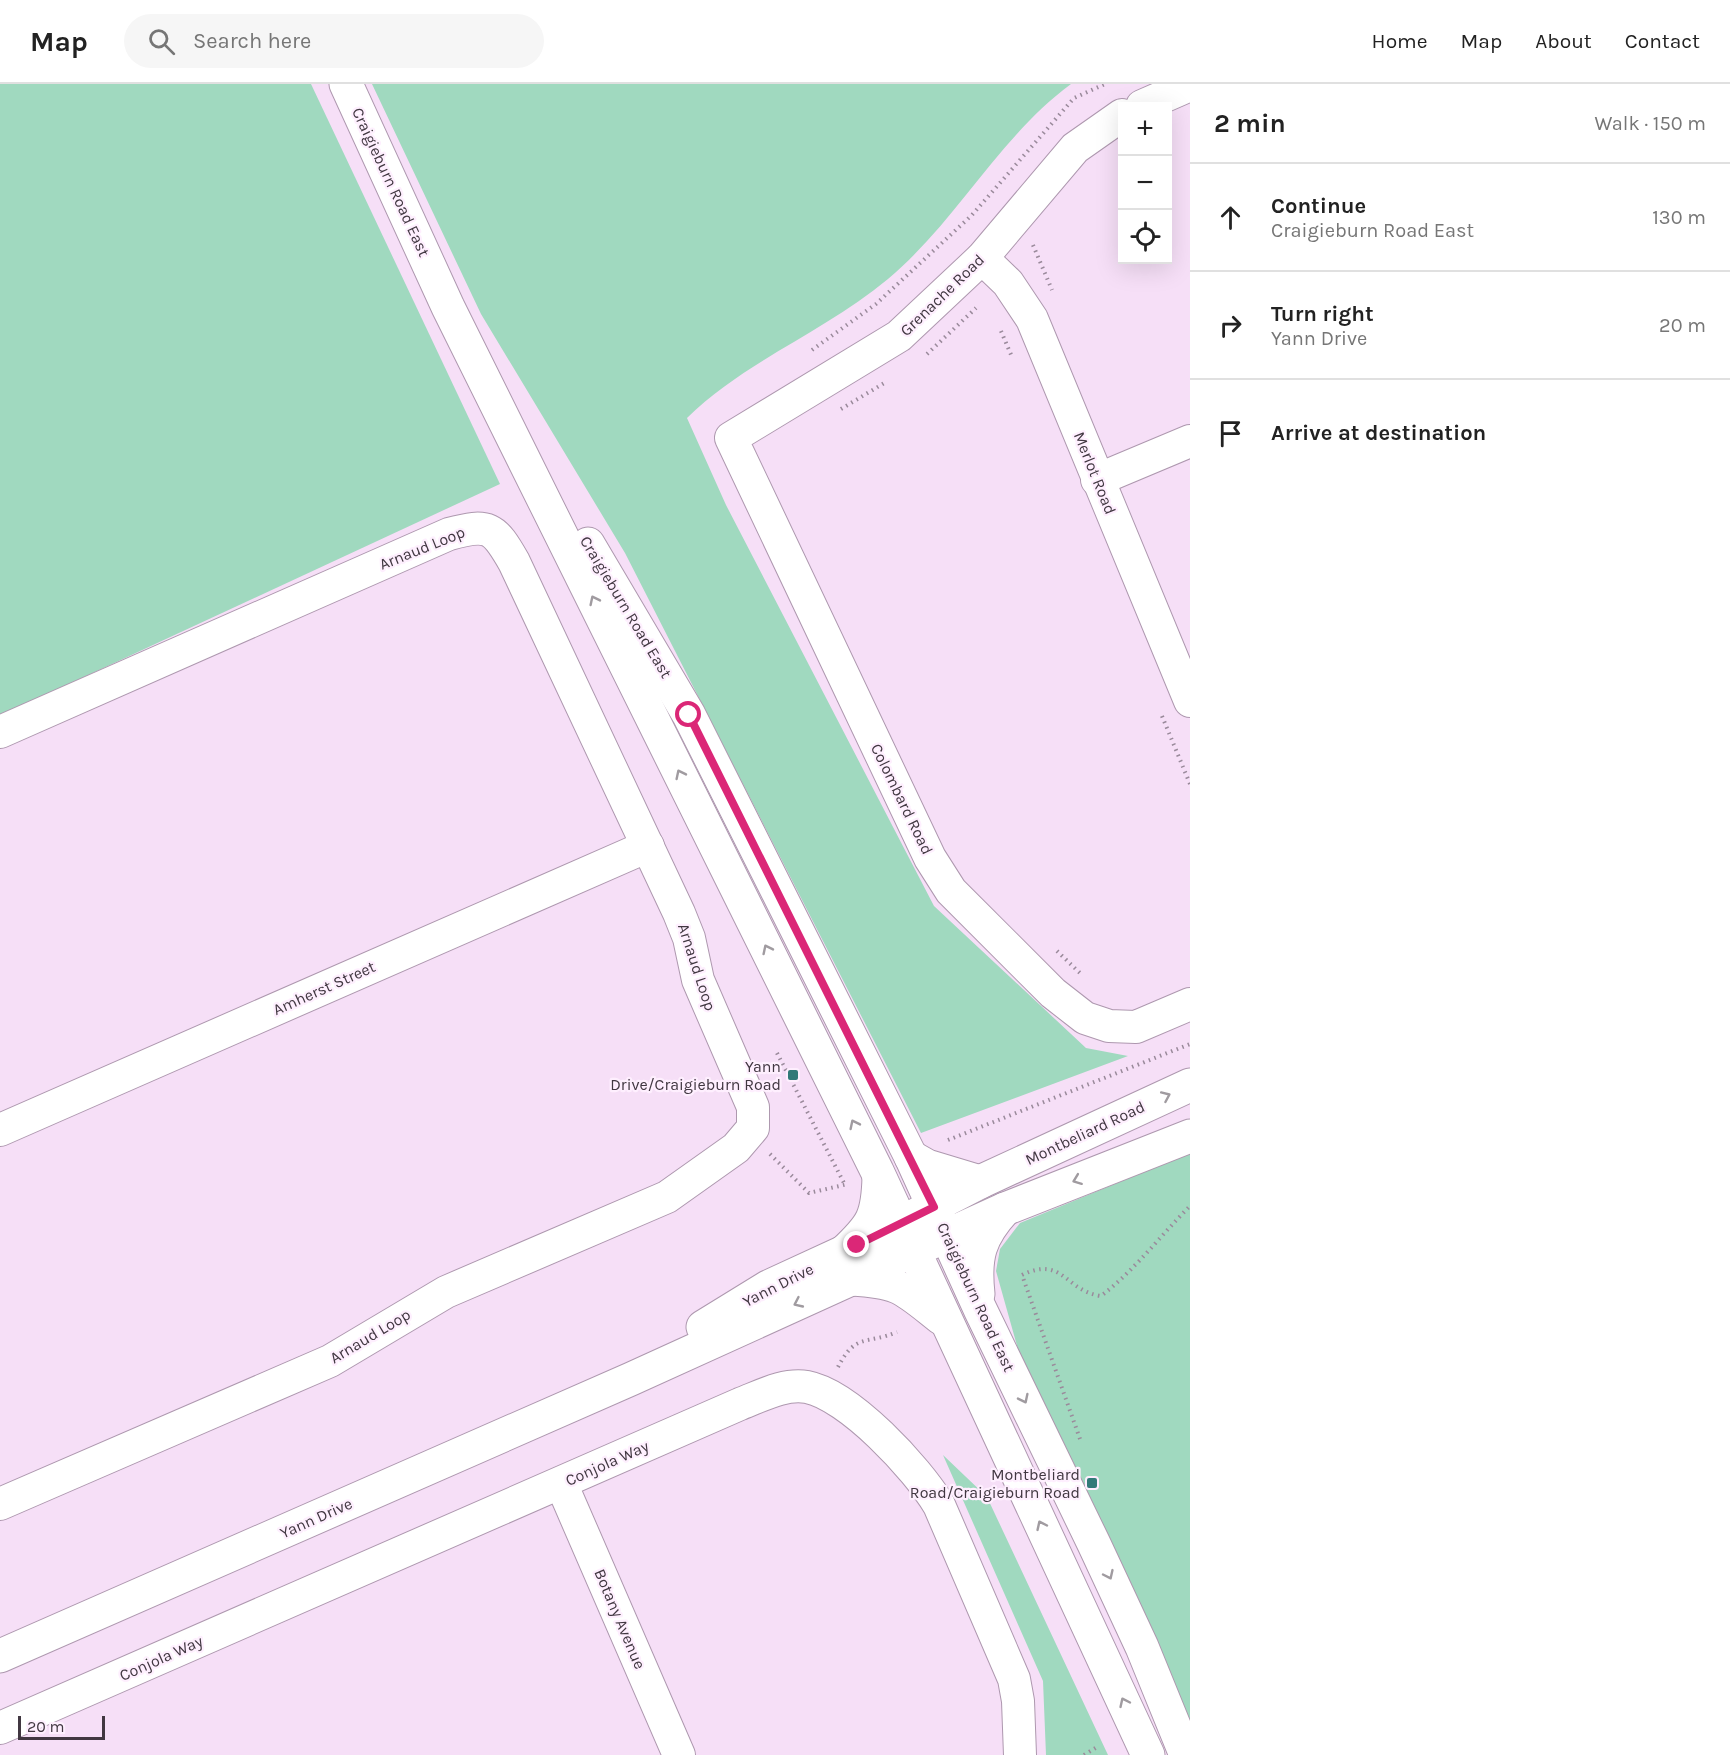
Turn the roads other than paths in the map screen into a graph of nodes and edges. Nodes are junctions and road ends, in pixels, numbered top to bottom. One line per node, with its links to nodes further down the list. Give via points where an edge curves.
1 (346, 84): 6 (main road, Craigieburn Road East)
2 (1190, 85): 3 (street)
3 (1151, 102)
4 (1118, 118): 5 (street, Grenache Road, via 1075,148)
5 (982, 258): 7 (street, Grenache Road, via 899,336); 9 (street, Merlot Road, via 1008,283 1032,319)
6 (452, 313): 17 (main road, Craigieburn Road East, via 689,715); 18 (main road, Craigieburn Road East, one-way to 6)
7 (731, 438): 13 (street, Colombard Road, via 930,858 951,891 1053,993 1085,1018 1109,1026 1136,1027)
8 (1190, 441): 9 (street)
9 (1097, 480): 10 (street, Merlot Road)
10 (1190, 701)
11 (0, 732): 12 (street, Arnaud Loop, via 449,534 476,527 502,540 514,562)
12 (648, 846): 15 (street, Amherst Street); 27 (street, Arnaud Loop, via 689,938 698,980 753,1107 755,1120 748,1136 687,1184 651,1205 446,1292 330,1361)
13 (1190, 1004)
14 (1190, 1085): 19 (main road, Montbeliard Road, one-way to 14)
15 (0, 1130)
16 (1190, 1136): 20 (main road, one-way to 20)
17 (911, 1157): 19 (main road, via 927,1166); 21 (main road, Craigieburn Road East)
18 (878, 1174): 22 (main road, Craigieburn Road East); 23 (main road, via 878,1207)
19 (980, 1182): 21 (main road, Montbeliard Road)
20 (1005, 1209): 21 (main road); 24 (main road, via 983,1237 975,1270)
21 (941, 1221): 22 (main road, Yann Drive); 24 (main road, Craigieburn Road East)
22 (907, 1236): 23 (main road, Yann Drive); 25 (main road, Craigieburn Road East)
23 (848, 1265): 25 (main road, via 901,1287); 28 (main road, Yann Drive, via 631,1379)
24 (980, 1309): 33 (main road, Craigieburn Road East, one-way to 33, via 1099,1555)
25 (947, 1323): 32 (main road, Craigieburn Road East, one-way to 25)
26 (561, 1483): 29 (street, Conjola Way); 30 (street, Botany Avenue); 31 (street, Conjola Way, via 777,1389 805,1387 845,1404 925,1482 939,1505 1014,1679)
27 (0, 1504)
28 (0, 1656)
29 (0, 1728)
30 (679, 1755)
31 (1020, 1755)
32 (1148, 1755)
33 (1186, 1755)

